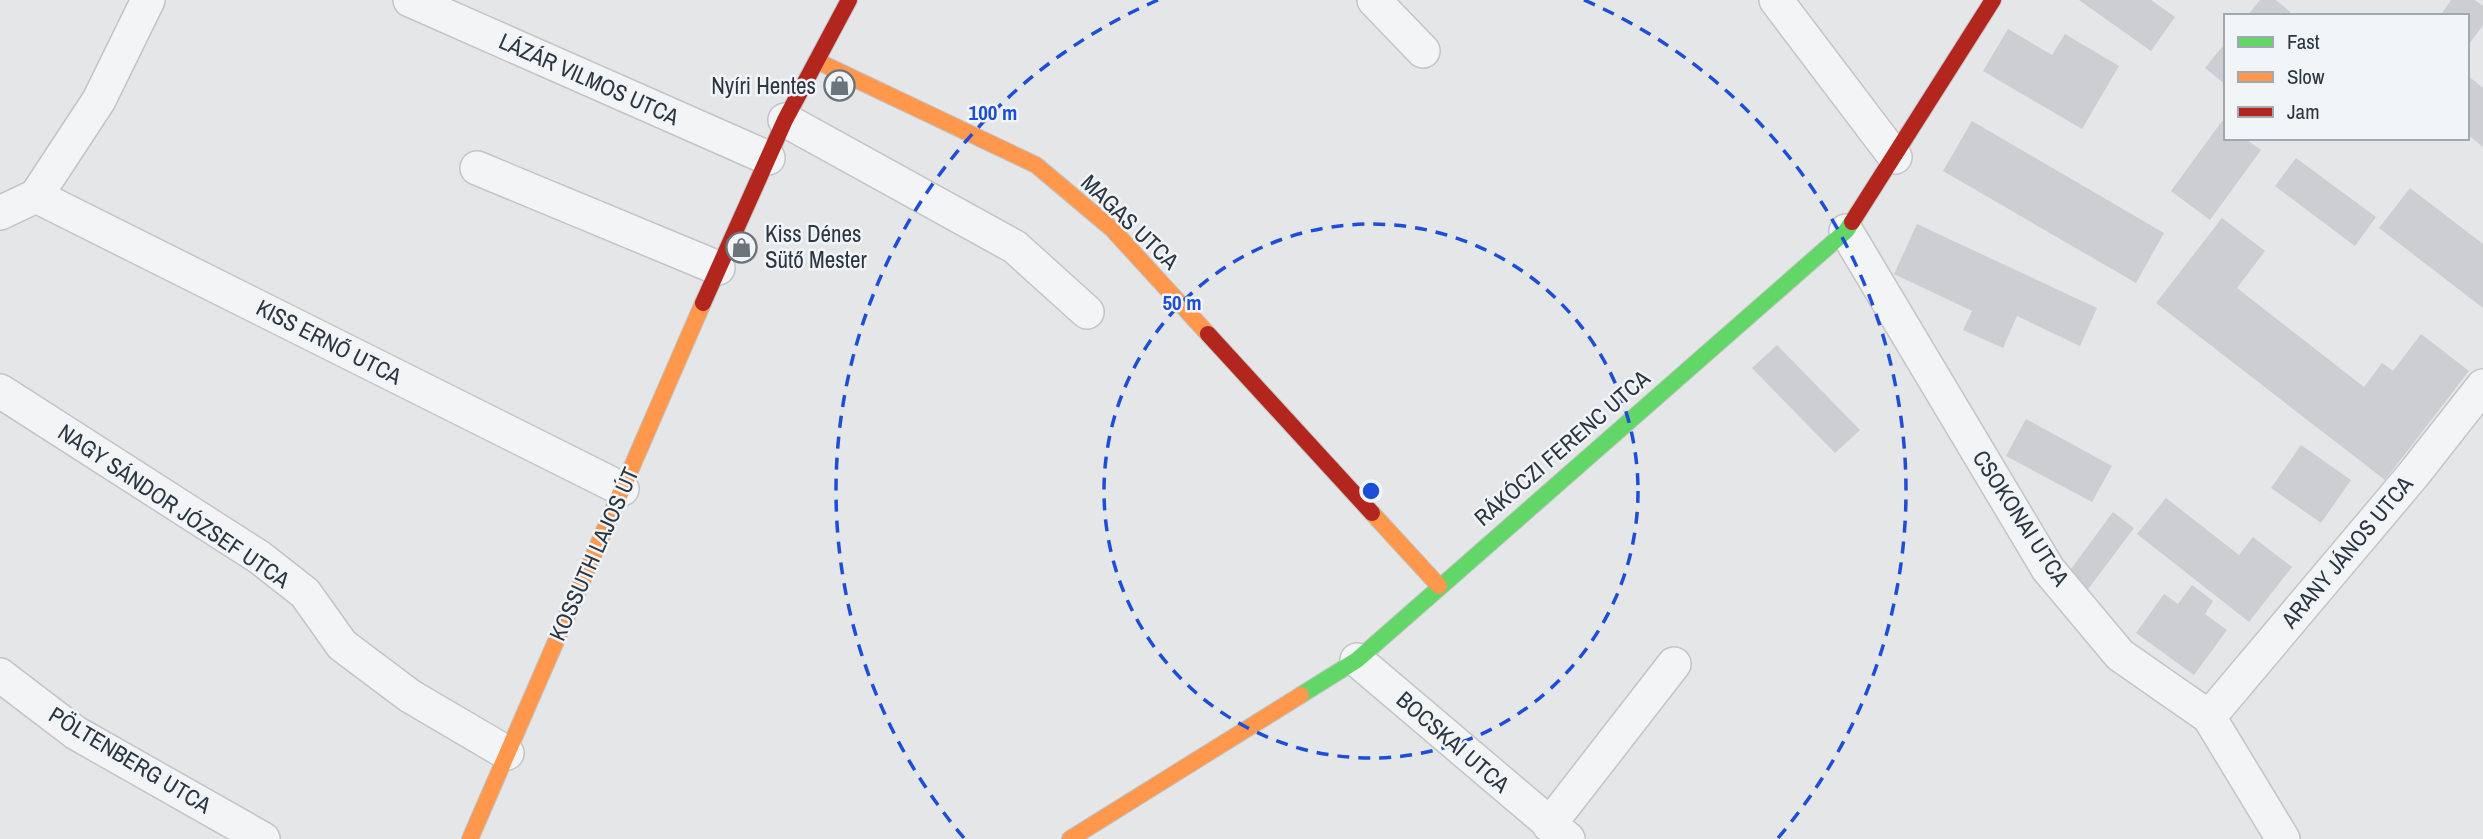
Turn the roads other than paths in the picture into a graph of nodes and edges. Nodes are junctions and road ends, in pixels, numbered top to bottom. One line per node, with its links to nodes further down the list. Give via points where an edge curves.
1 (148, 0): 13 (street, via 99,100)
2 (410, 0): 11 (street, LÁZÁR VILMOS UTCA)
3 (849, 0): 8 (street, KOSSUTH LAJOS ÚT)
4 (1374, 0): 7 (street)
5 (1776, 0): 10 (street)
6 (1993, 0): 10 (street, RÁKÓCZI FERENC UTCA)
7 (1423, 51)
8 (817, 61): 9 (street, KOSSUTH LAJOS ÚT); 21 (street, MAGAS UTCA, via 1036,165 1112,229)
9 (785, 120): 11 (street, KOSSUTH LAJOS ÚT); 17 (street, via 1015,247)
10 (1895, 157): 15 (street, RÁKÓCZI FERENC UTCA)
11 (768, 158): 16 (street, KOSSUTH LAJOS ÚT)
12 (477, 168): 16 (street)
13 (36, 195): 14 (street); 20 (street, KISS ERNŐ UTCA)
14 (0, 212)
15 (1846, 231): 21 (street, RÁKÓCZI FERENC UTCA); 25 (street, CSOKONAI UTCA, via 2048,569 2120,654)
16 (718, 268): 20 (street, KOSSUTH LAJOS ÚT)
17 (1087, 312)
18 (2483, 386): 25 (street, ARANY JÁNOS UTCA)
19 (0, 391): 26 (street, NAGY SÁNDOR JÓZSEF UTCA, via 259,557 305,593 342,645 410,695)
20 (622, 489): 26 (street, KOSSUTH LAJOS ÚT)
21 (1439, 586): 22 (street, RÁKÓCZI FERENC UTCA)
22 (1357, 660): 27 (street, BOCSKAI UTCA); 30 (street, RÁKÓCZI FERENC UTCA)
23 (1674, 664): 27 (street, BOCSKAI UTCA)
24 (0, 676): 28 (street, PÖLTENBERG UTCA, via 76,733)
25 (2209, 717): 31 (street, CSOKONAI UTCA)
26 (507, 753): 29 (street, KOSSUTH LAJOS ÚT)
27 (1558, 832)
28 (263, 839)
29 (470, 839)
30 (1070, 839)
31 (2283, 839)

